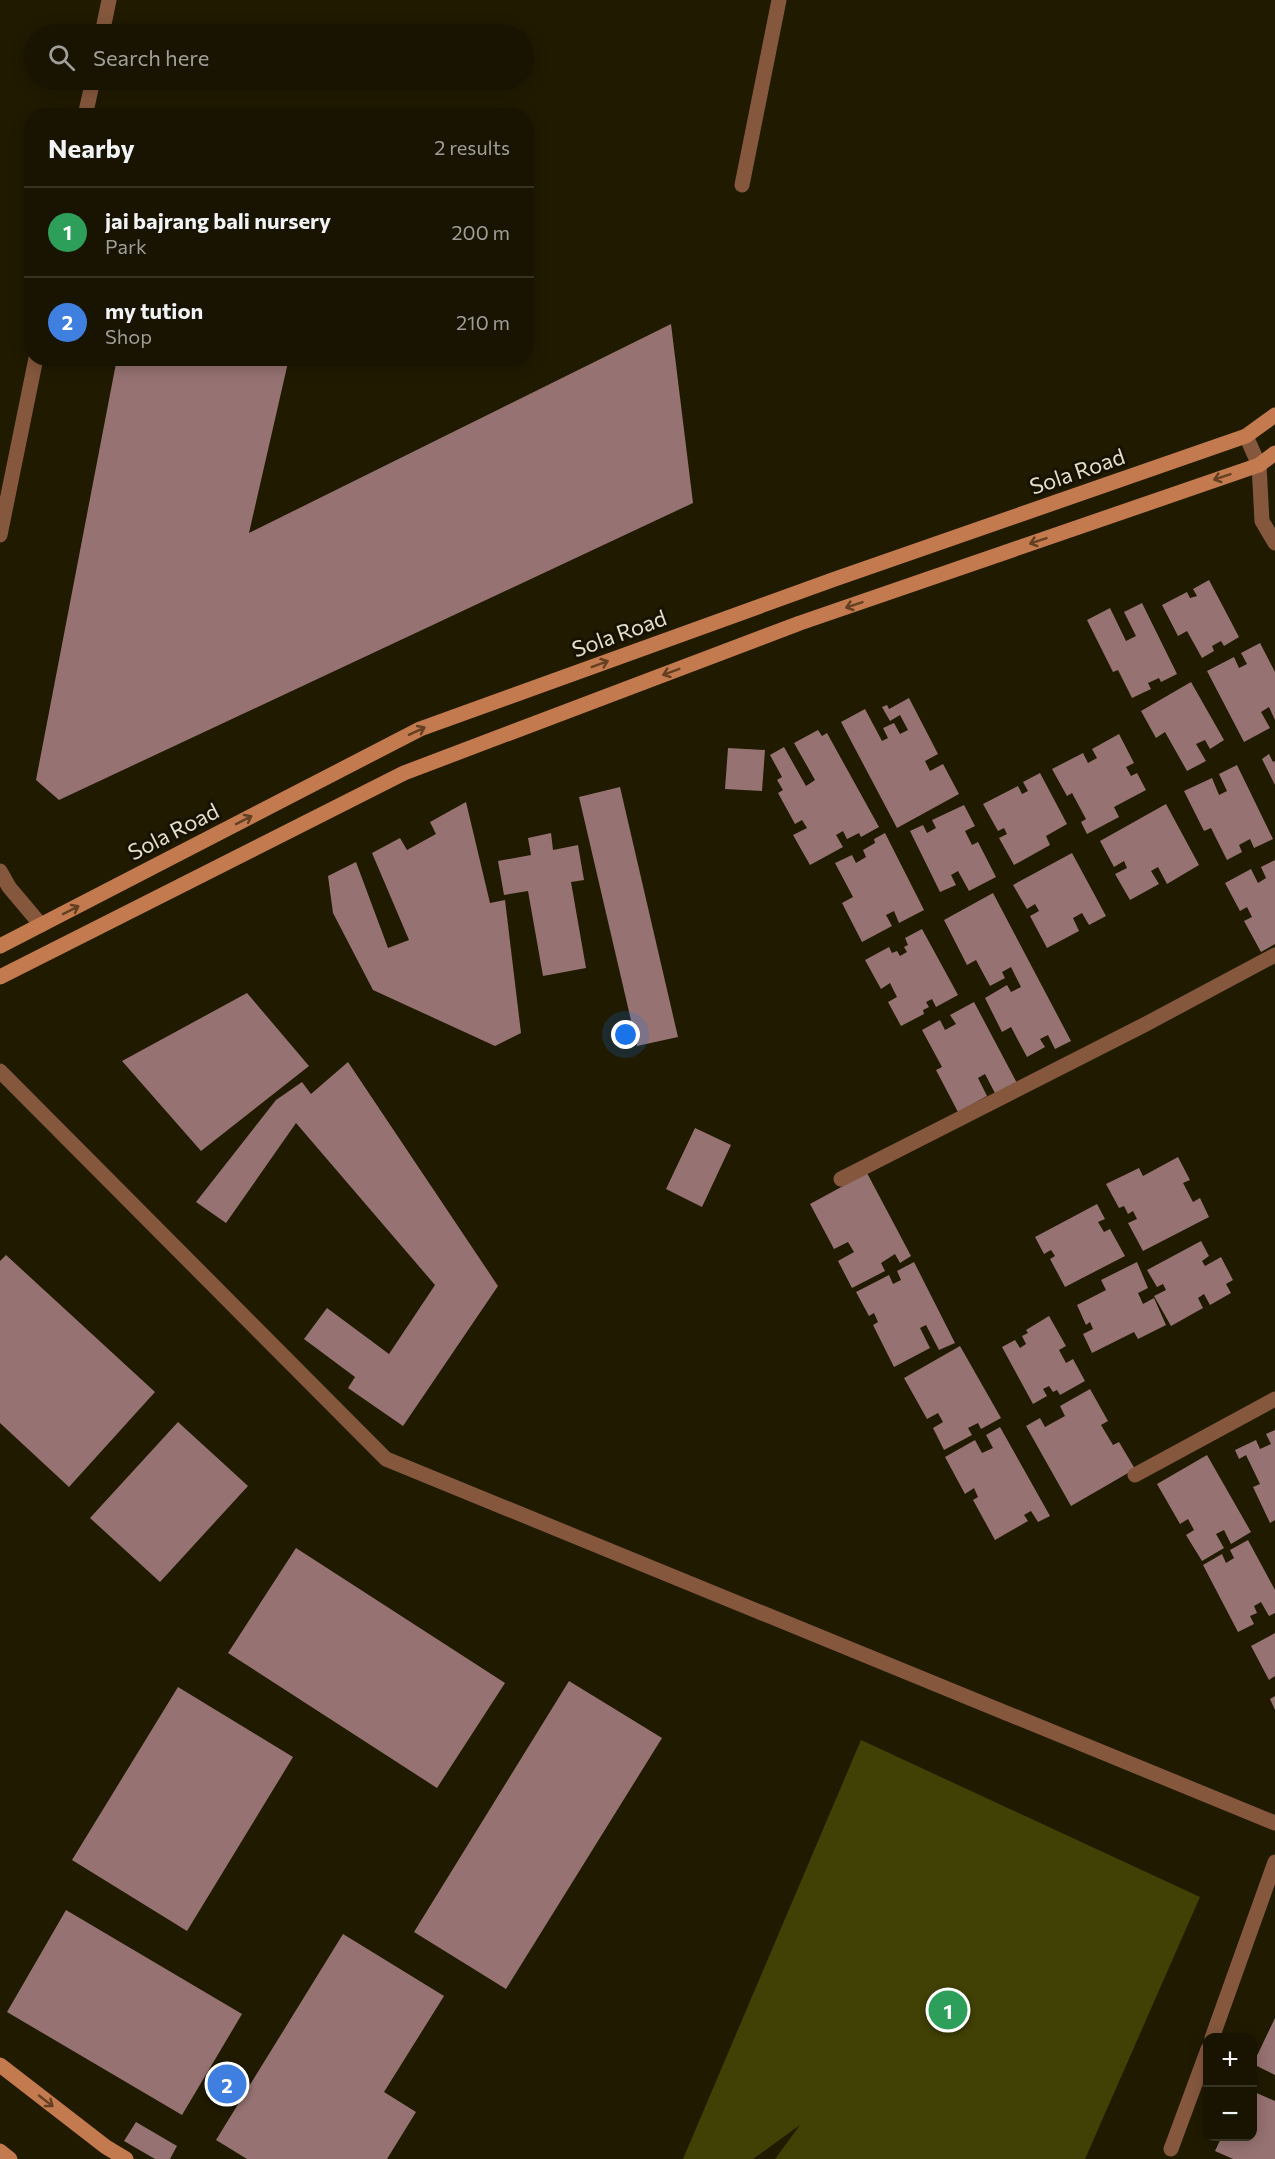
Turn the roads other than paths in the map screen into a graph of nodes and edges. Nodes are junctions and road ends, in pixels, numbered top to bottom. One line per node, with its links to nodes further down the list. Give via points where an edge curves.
1 (109, 0): 3 (street)
2 (779, 0): 6 (street)
3 (104, 24)
4 (91, 90): 5 (street)
5 (87, 108)
6 (742, 185)
7 (34, 366): 12 (street)
8 (1275, 416): 9 (main road, Sola Road)
9 (1246, 436): 11 (street); 15 (main road, Sola Road, one-way to 9, via 420,729)
10 (1275, 453): 11 (main road)
11 (1259, 465): 13 (street, via 1263,521); 18 (main road, one-way to 18, via 800,623 404,773)
12 (0, 535)
13 (1275, 543)
14 (0, 871): 15 (street)
15 (41, 925): 16 (main road, Sola Road)
16 (0, 946)
17 (1275, 955): 20 (street)
18 (0, 978)
19 (0, 1071): 23 (street, via 386,1459)
20 (841, 1179)
21 (1275, 1399): 22 (street)
22 (1135, 1475)
23 (1275, 1823)
24 (1275, 1862): 25 (street)
25 (1213, 2033)
26 (1203, 2063): 28 (street)
27 (0, 2065): 31 (main road, one-way to 31)
28 (1171, 2149)
29 (0, 2151): 30 (main road)
30 (10, 2159)
31 (126, 2159)

